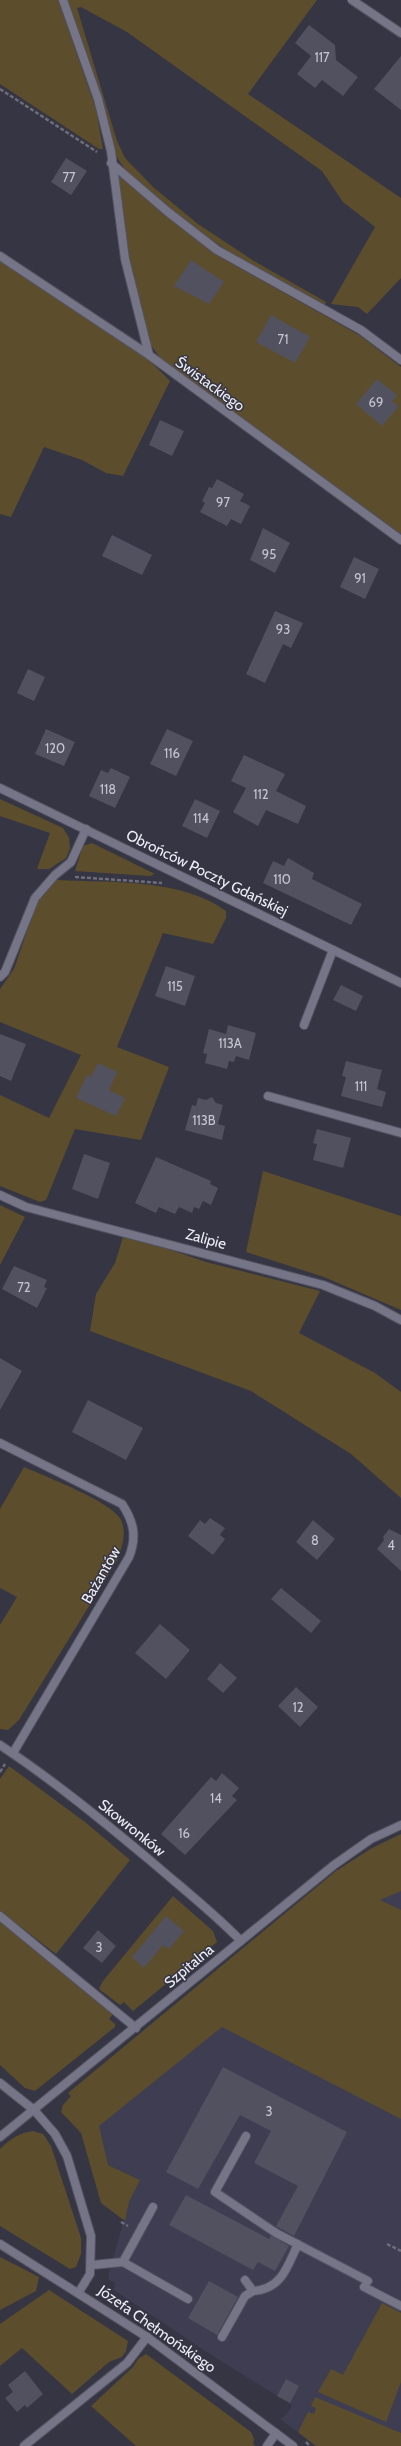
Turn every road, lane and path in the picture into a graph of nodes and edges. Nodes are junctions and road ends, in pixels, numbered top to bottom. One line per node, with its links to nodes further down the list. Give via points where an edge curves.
1 (63, 0): 5 (street, via 98,99 111,151)
2 (352, 0): 3 (street)
3 (401, 32)
4 (0, 89): 5 (path)
5 (111, 163): 7 (street, via 125,259); 8 (street, via 217,250 361,330)
6 (0, 256): 7 (street, Świstackiego)
7 (149, 355): 9 (street, Świstackiego)
8 (401, 360)
9 (401, 540)
10 (0, 788): 11 (street, Obrońców Poczty Gdańskiej)
11 (86, 829): 12 (street, via 71,862); 13 (street, Obrońców Poczty Gdańskiej)
12 (55, 875): 13 (path, via 174,884); 15 (street, via 35,898 5,972)
13 (186, 878): 14 (street, Obrońców Poczty Gdańskiej)
14 (333, 950): 16 (street, Obrońców Poczty Gdańskiej); 17 (street)
15 (0, 977)
16 (401, 983)
17 (304, 1026)
18 (268, 1096): 19 (street)
19 (401, 1133)
20 (0, 1194): 21 (street, Zalipie, via 26,1207 323,1285 375,1306)
21 (401, 1320)
22 (0, 1444): 24 (street, Bażantów, via 122,1504 128,1512 135,1534 128,1558)
23 (0, 1745): 24 (street, Skowronków)
24 (13, 1753): 27 (street, Skowronków, via 127,1841 216,1915)
25 (401, 1825): 27 (street, Szpitalna, via 371,1839 334,1865)
26 (0, 1916): 28 (street)
27 (240, 1941): 28 (street, Szpitalna)
28 (136, 2028): 30 (street, Szpitalna)
29 (0, 2083): 30 (street)
30 (34, 2110): 32 (street, Szpitalna); 39 (street, via 55,2134 68,2156 91,2236)
31 (246, 2136): 35 (street, via 215,2192 276,2233)
32 (0, 2138)
33 (153, 2207): 38 (street)
34 (0, 2244): 42 (street, Józefa Chełmońskiego)
35 (298, 2244): 41 (street, via 278,2282 270,2288); 44 (street)
36 (387, 2244): 37 (path)
37 (401, 2251)
38 (123, 2262): 39 (street); 43 (street)
39 (92, 2265): 42 (street, via 90,2274)
40 (245, 2280): 41 (street)
41 (253, 2291): 46 (street, via 245,2296)
42 (79, 2292): 45 (street, Józefa Chełmońskiego)
43 (188, 2299)
44 (401, 2306)
45 (146, 2337): 47 (street, Józefa Chełmońskiego); 48 (street, via 127,2363)
46 (222, 2337)
47 (276, 2433): 49 (street); 50 (street, Józefa Chełmońskiego)
48 (24, 2446)
49 (267, 2446)
50 (293, 2446)

